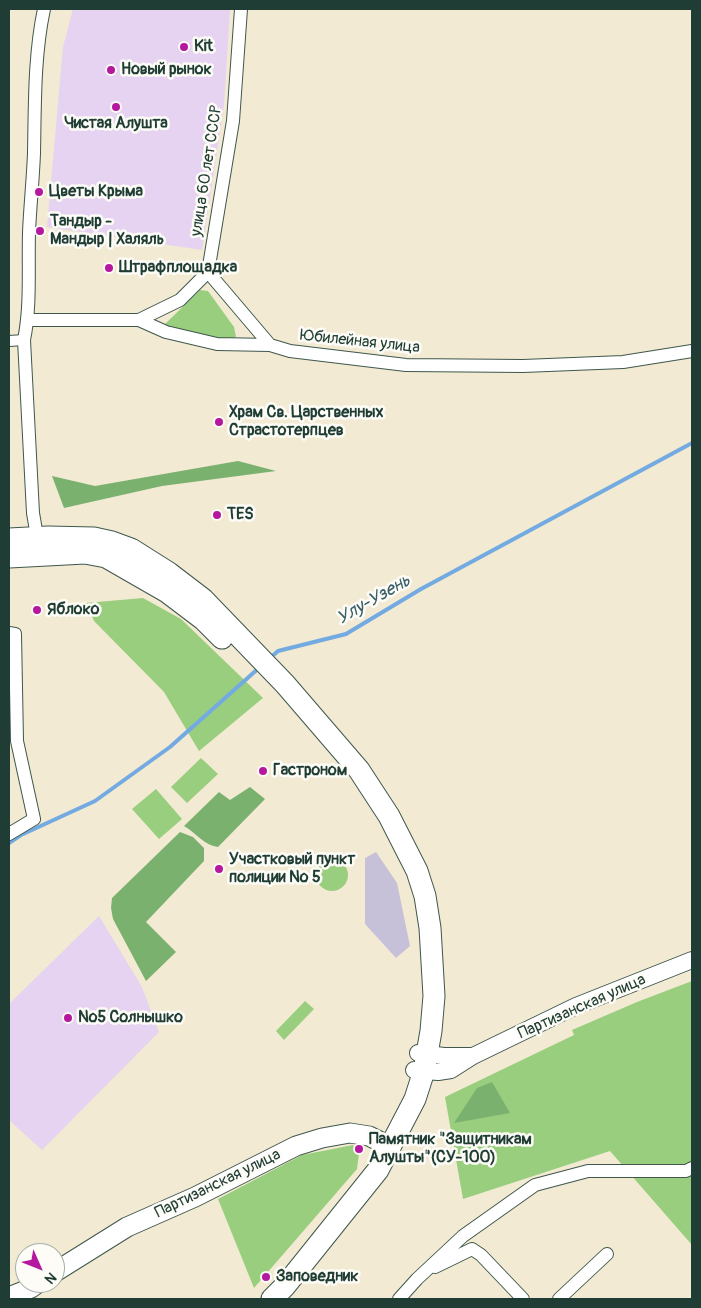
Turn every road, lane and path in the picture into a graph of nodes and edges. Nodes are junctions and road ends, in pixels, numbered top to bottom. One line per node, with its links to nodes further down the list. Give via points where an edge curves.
1 (44, 9): 4 (street, via 34,93)
2 (241, 9): 3 (street, улица 60 лет СССР, via 234,122)
3 (208, 272): 5 (street, via 180,300); 8 (street)
4 (28, 320): 5 (street, Юбилейная улица); 6 (street)
5 (139, 320): 8 (street, Юбилейная улица, via 166,332 217,344)
6 (24, 340): 7 (street); 11 (street, via 33,513)
7 (9, 341)
8 (270, 345): 9 (street, Юбилейная улица, via 290,351 406,365 523,366 614,362)
9 (692, 351)
10 (9, 540): 11 (highway)
11 (38, 547): 12 (highway); 14 (highway, via 94,538 131,549 203,599)
12 (9, 557)
13 (9, 633): 15 (street, via 15,634)
14 (272, 679): 18 (highway, via 293,693 359,770 389,816 417,871 430,928 434,996); 20 (highway, via 378,819 415,876 423,917 427,972)
15 (13, 742): 16 (street, via 34,819)
16 (9, 834)
17 (692, 960): 19 (street, Партизанская улица, via 576,1006)
18 (432, 1030): 19 (street, via 437,1041); 20 (highway)
19 (461, 1061): 20 (street, Партизанская улица, via 438,1072); 21 (street)
20 (421, 1062): 21 (highway)
21 (409, 1100): 22 (highway)
22 (386, 1144): 25 (main road, Партизанская улица, via 350,1133 296,1146 127,1227); 27 (highway, via 378,1170); 28 (highway, via 339,1206)
23 (692, 1168): 26 (street, via 686,1171 588,1171 535,1185 463,1236)
24 (607, 1254): 31 (street)
25 (65, 1266)
26 (424, 1273): 29 (street); 30 (street, via 472,1249)
27 (279, 1293)
28 (259, 1299)
29 (399, 1299)
30 (523, 1299)
31 (559, 1299)

